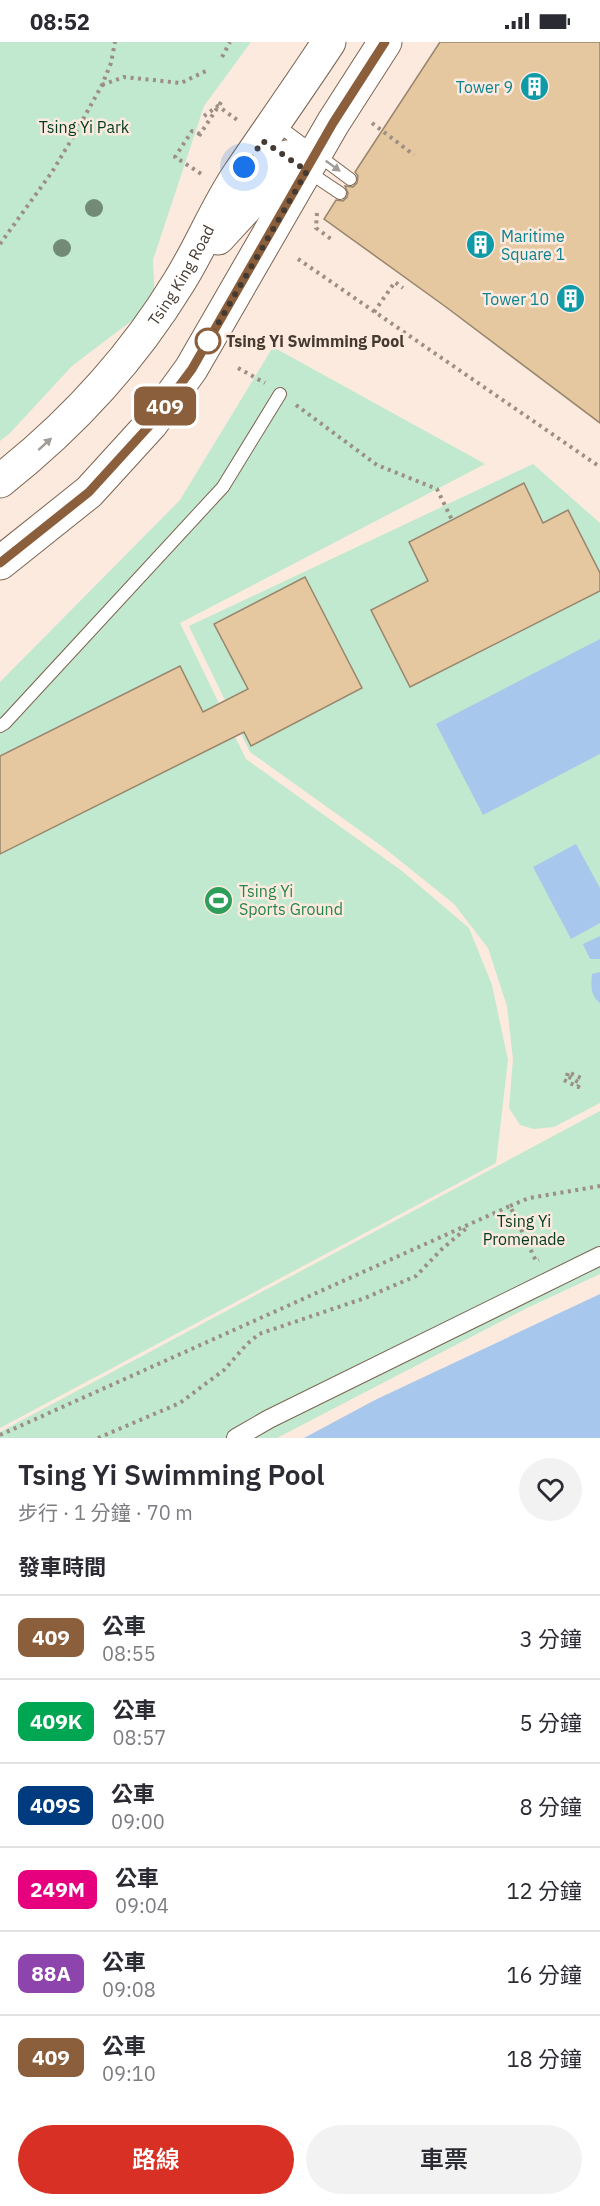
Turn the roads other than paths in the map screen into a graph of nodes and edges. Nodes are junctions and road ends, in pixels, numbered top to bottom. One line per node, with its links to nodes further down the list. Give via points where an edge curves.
1 (329, 42): 3 (main road, Tsing King Road)
2 (385, 42): 3 (main road, Tsing King Road)
3 (281, 145): 4 (lane, one-way to 4); 5 (lane); 7 (main road, Tsing King Road, one-way to 3, via 49,440 104,385 147,331 181,279 233,184); 8 (main road, Tsing King Road, via 192,369 151,424 89,492)
4 (351, 179)
5 (340, 193)
6 (280, 394): 9 (lane, via 223,487)
7 (0, 481)
8 (0, 563)
9 (0, 726)
10 (600, 1256): 11 (street)
11 (236, 1438)

